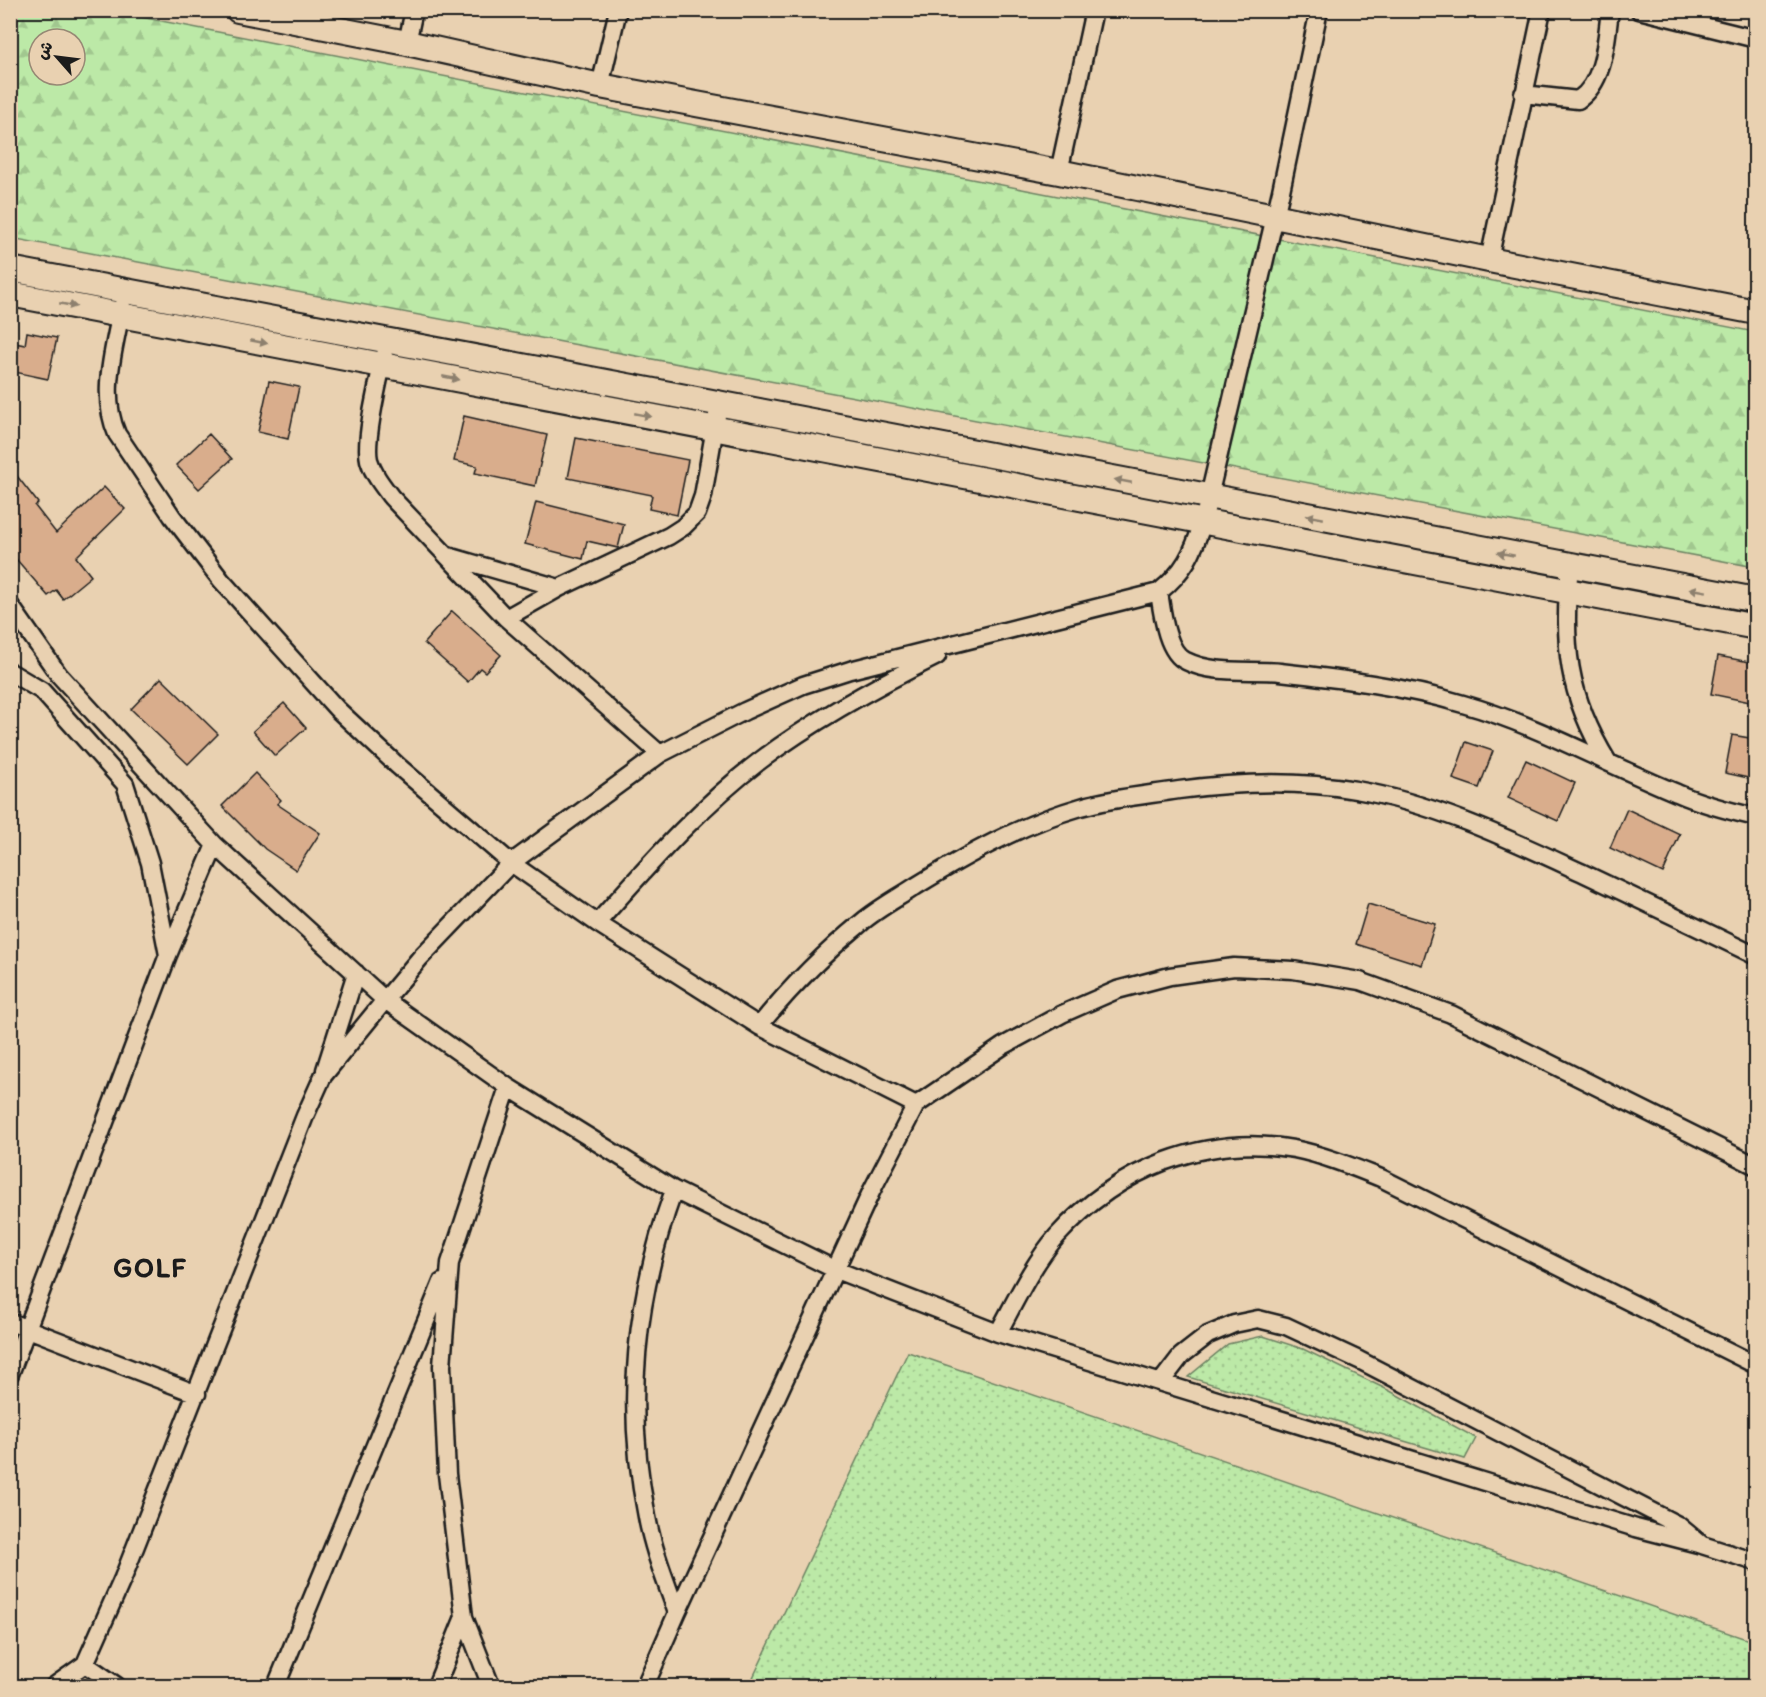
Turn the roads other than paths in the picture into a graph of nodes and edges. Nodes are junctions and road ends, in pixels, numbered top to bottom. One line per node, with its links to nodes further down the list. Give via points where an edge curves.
1 (238, 10): 10 (street)
2 (414, 10): 10 (street)
3 (618, 10): 11 (street)
4 (1094, 10): 13 (street)
5 (1318, 10): 14 (street)
6 (1542, 10): 12 (street)
7 (1610, 10): 12 (street, via 1597,79 1588,94 1578,100)
8 (1640, 10): 9 (street)
9 (1755, 39)
10 (407, 43): 11 (street)
11 (600, 86): 13 (street)
12 (1523, 94): 15 (street)
13 (1059, 172): 14 (street)
14 (1275, 216): 15 (street); 25 (street)
15 (1489, 260): 19 (street)
16 (10, 269): 17 (street)
17 (125, 290): 20 (street); 21 (street)
18 (10, 294): 20 (street, one-way to 20)
19 (1755, 312)
20 (121, 315): 22 (street, one-way to 22); 46 (street, via 107,398 110,419 172,516 221,580 337,709)
21 (388, 340): 22 (street); 23 (street)
22 (382, 365): 24 (street, one-way to 24); 27 (street, via 370,429 369,458 376,477 391,497)
23 (719, 404): 24 (street); 25 (street, one-way to 23)
24 (716, 429): 26 (street); 29 (street, via 697,513 669,536)
25 (1208, 497): 26 (street); 28 (street, one-way to 25)
26 (1203, 522): 30 (street, via 1189,558 1176,578); 31 (street)
27 (447, 556): 29 (street); 34 (street)
28 (1570, 566): 31 (street); 32 (street, one-way to 28)
29 (559, 588): 34 (street)
30 (1159, 592): 36 (street); 41 (street, via 1172,646 1184,660 1207,668 1340,678 1404,688 1465,704)
31 (1567, 592): 35 (street); 41 (street, via 1566,637 1573,681 1587,723)
32 (1755, 600)
33 (10, 605): 38 (street)
34 (506, 618): 40 (street)
35 (1755, 627)
36 (966, 642): 40 (street, via 827,676); 47 (street, via 826,716 760,761 669,843)
37 (10, 672): 39 (street)
38 (59, 675): 39 (street); 42 (street)
39 (42, 691): 43 (street)
40 (660, 754): 46 (street)
41 (1608, 762): 44 (street, via 1679,794)
42 (144, 767): 43 (street); 45 (street)
43 (125, 784): 48 (street, via 150,863)
44 (1755, 817)
45 (215, 845): 48 (street); 50 (street)
46 (511, 863): 47 (street); 51 (street)
47 (597, 923): 52 (street)
48 (168, 955): 61 (street)
49 (1755, 956): 52 (street, via 1496,832 1450,815 1356,790 1277,783 1207,786 1082,806 992,842 863,921 811,967)
50 (356, 973): 51 (street); 53 (street)
51 (385, 1000): 53 (street); 54 (street)
52 (759, 1026): 55 (street)
53 (323, 1076): 66 (street)
54 (508, 1088): 57 (street); 58 (street)
55 (916, 1106): 56 (street, via 1003,1046 1118,990 1170,976 1234,967 1293,970 1360,981 1450,1014); 59 (street)
56 (1755, 1166)
57 (674, 1190): 59 (street); 69 (street, via 659,1231 640,1316 634,1414 647,1518)
58 (450, 1263): 70 (street, via 442,1366 447,1474); 74 (street)
59 (836, 1270): 62 (street); 69 (street)
60 (10, 1322): 61 (street)
61 (28, 1329): 64 (street); 66 (street)
62 (998, 1333): 63 (street, via 1033,1269 1056,1237 1086,1207 1133,1176 1164,1162 1199,1150 1246,1144 1294,1149 1329,1158 1381,1179); 65 (street)
63 (1755, 1365)
64 (10, 1374)
65 (1161, 1382): 67 (street); 67 (street, via 1181,1356 1208,1335 1258,1319 1286,1326 1678,1525)
66 (197, 1394): 71 (street)
67 (1702, 1545): 68 (street)
68 (1755, 1562)
69 (677, 1613): 77 (street)
70 (464, 1617): 75 (street); 76 (street)
71 (85, 1664): 72 (street); 73 (street)
72 (54, 1686)
73 (117, 1686)
74 (276, 1686)
75 (436, 1686)
76 (490, 1686)
77 (645, 1686)

